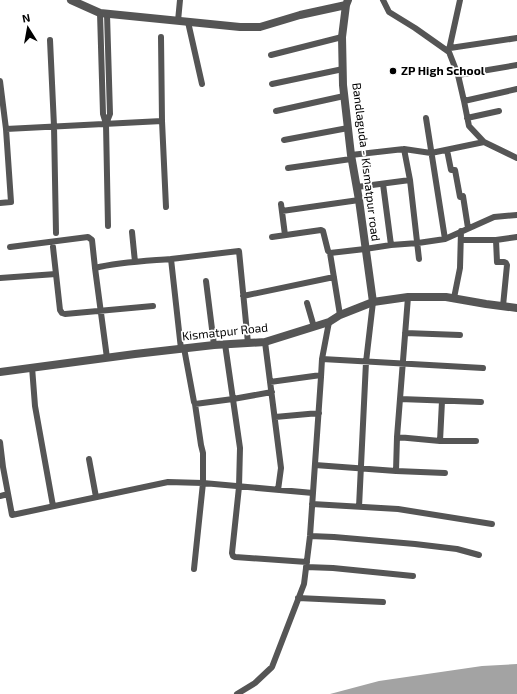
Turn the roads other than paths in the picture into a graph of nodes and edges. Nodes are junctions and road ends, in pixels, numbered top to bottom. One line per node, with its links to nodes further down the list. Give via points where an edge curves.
1 (71, 0): 6 (street)
2 (180, 0): 7 (street)
3 (383, 0): 13 (street, via 389,12)
4 (460, 0): 13 (street)
5 (347, 2): 8 (street, via 260,27); 10 (street, Bandlaguda - Kismatpur road)
6 (104, 13): 7 (street); 29 (street, via 103,114)
7 (178, 21): 8 (street)
8 (188, 22): 19 (street)
9 (161, 37): 28 (street)
10 (342, 37): 14 (street); 16 (street, Bandlaguda - Kismatpur road)
11 (517, 38): 13 (street)
12 (50, 40): 30 (street)
13 (449, 50): 17 (street)
14 (271, 55)
15 (517, 65): 17 (street)
16 (343, 69): 20 (street); 22 (street, Bandlaguda - Kismatpur road)
17 (458, 75): 23 (street)
18 (0, 81): 32 (street)
19 (202, 84)
20 (272, 84)
21 (517, 90): 23 (street)
22 (344, 96): 24 (street); 31 (street, Bandlaguda - Kismatpur road)
23 (464, 101): 27 (street)
24 (276, 111)
25 (499, 111): 27 (street)
26 (426, 118): 37 (street)
27 (468, 118): 34 (street, via 469,126)
28 (162, 121): 29 (street); 46 (street)
29 (106, 124): 30 (street); 48 (street)
30 (54, 126): 32 (street); 52 (street)
31 (348, 128): 33 (street); 38 (street, Bandlaguda - Kismatpur road)
32 (6, 129): 45 (street, via 11,202)
33 (284, 140)
34 (484, 142): 36 (street); 39 (street)
35 (404, 148): 37 (street); 38 (street); 41 (street)
36 (447, 150): 37 (street); 49 (street, via 451,170 455,170 460,197 463,196)
37 (431, 153): 56 (street)
38 (351, 157): 40 (street); 43 (street, Bandlaguda - Kismatpur road)
39 (517, 158)
40 (288, 168)
41 (410, 180): 42 (street); 59 (street)
42 (383, 184): 43 (street); 60 (street)
43 (356, 187): 44 (street, Bandlaguda - Kismatpur road)
44 (359, 200): 53 (street, via 281,207); 63 (street, Bandlaguda - Kismatpur road)
45 (0, 203)
46 (166, 207)
47 (517, 215): 49 (street, via 494,217)
48 (108, 226)
49 (468, 228): 50 (street)
50 (461, 231): 56 (street); 57 (street)
51 (132, 232): 67 (street)
52 (56, 233)
53 (285, 235): 54 (street); 64 (street, via 321,230)
54 (272, 237)
55 (517, 237): 58 (street)
56 (445, 238): 59 (street)
57 (461, 240): 58 (street); 75 (street, via 460,268)
58 (496, 240): 79 (street, via 497,262 504,262 507,265)
59 (418, 243): 60 (street); 66 (street)
60 (390, 245): 63 (street)
61 (10, 247): 68 (street, via 88,237 92,240)
62 (53, 247): 69 (street)
63 (365, 250): 64 (street); 76 (street, Bandlaguda - Kismatpur road)
64 (330, 253): 70 (street)
65 (172, 259): 67 (street); 73 (street, via 238,252); 91 (street)
66 (419, 259)
67 (135, 262): 68 (street)
68 (95, 268): 81 (street)
69 (56, 274): 71 (street); 81 (street, via 62,313)
70 (334, 277): 73 (street); 82 (street)
71 (0, 278)
72 (206, 281): 90 (street)
73 (243, 296): 88 (street)
74 (408, 297): 75 (street, Kismatpur Road); 76 (street, Kismatpur Road); 85 (street)
75 (454, 298): 79 (street, Kismatpur Road)
76 (373, 302): 82 (street, Kismatpur Road); 94 (street)
77 (307, 303): 84 (street)
78 (153, 306): 81 (street)
79 (503, 306): 80 (street, Kismatpur Road)
80 (517, 308)
81 (101, 311): 92 (street)
82 (340, 315): 83 (street, Kismatpur Road)
83 (329, 322): 84 (street, Kismatpur Road); 93 (street)
84 (314, 327): 87 (street, Kismatpur Road)
85 (405, 333): 86 (street); 95 (street)
86 (460, 335)
87 (265, 342): 88 (street, Kismatpur Road); 100 (street)
88 (248, 343): 89 (street, Kismatpur Road)
89 (225, 344): 90 (street, Kismatpur Road); 102 (street)
90 (214, 345): 91 (street, Kismatpur Road)
91 (182, 349): 92 (street, Kismatpur Road); 106 (street)
92 (107, 358): 96 (street, Kismatpur Road)
93 (322, 359): 94 (street); 99 (street)
94 (366, 362): 95 (street); 115 (street)
95 (403, 364): 97 (street); 103 (street)
96 (32, 368): 98 (street, Kismatpur Road); 126 (street, via 35,406)
97 (483, 368)
98 (0, 372)
99 (321, 375): 100 (street); 107 (street)
100 (270, 382): 101 (street)
101 (272, 392): 102 (street); 108 (street)
102 (233, 399): 106 (street); 119 (street, via 240,448)
103 (400, 399): 104 (street); 109 (street)
104 (442, 401): 105 (street); 111 (street)
105 (482, 402)
106 (195, 404): 118 (street, via 204,453)
107 (319, 412): 108 (street); 114 (street)
108 (275, 417): 120 (street, via 281,468)
109 (397, 438): 111 (street); 116 (street)
110 (476, 440): 111 (street)
111 (440, 441)
112 (0, 442): 122 (street)
113 (89, 459): 124 (street)
114 (315, 465): 115 (street); 121 (street)
115 (360, 468): 116 (street); 127 (street)
116 (396, 471): 117 (street)
117 (445, 474)
118 (203, 483): 119 (street); 124 (street, via 168,482); 132 (street)
119 (239, 487): 120 (street); 131 (street, via 233,556)
120 (278, 490): 121 (street)
121 (313, 493): 125 (street)
122 (8, 494): 123 (street); 126 (street, via 12,515)
123 (0, 496)
124 (96, 498): 126 (street)
125 (312, 504): 127 (street); 129 (street)
126 (53, 506)
127 (359, 507): 128 (street, via 398,509)
128 (492, 524)
129 (310, 536): 130 (street, via 415,544 457,549); 131 (street)
130 (478, 555)
131 (306, 565): 133 (street); 134 (street, via 304,584)
132 (194, 569)
133 (413, 576)
134 (298, 598): 135 (street); 136 (street, via 272,667 255,683)
135 (383, 602)
136 (237, 694)

